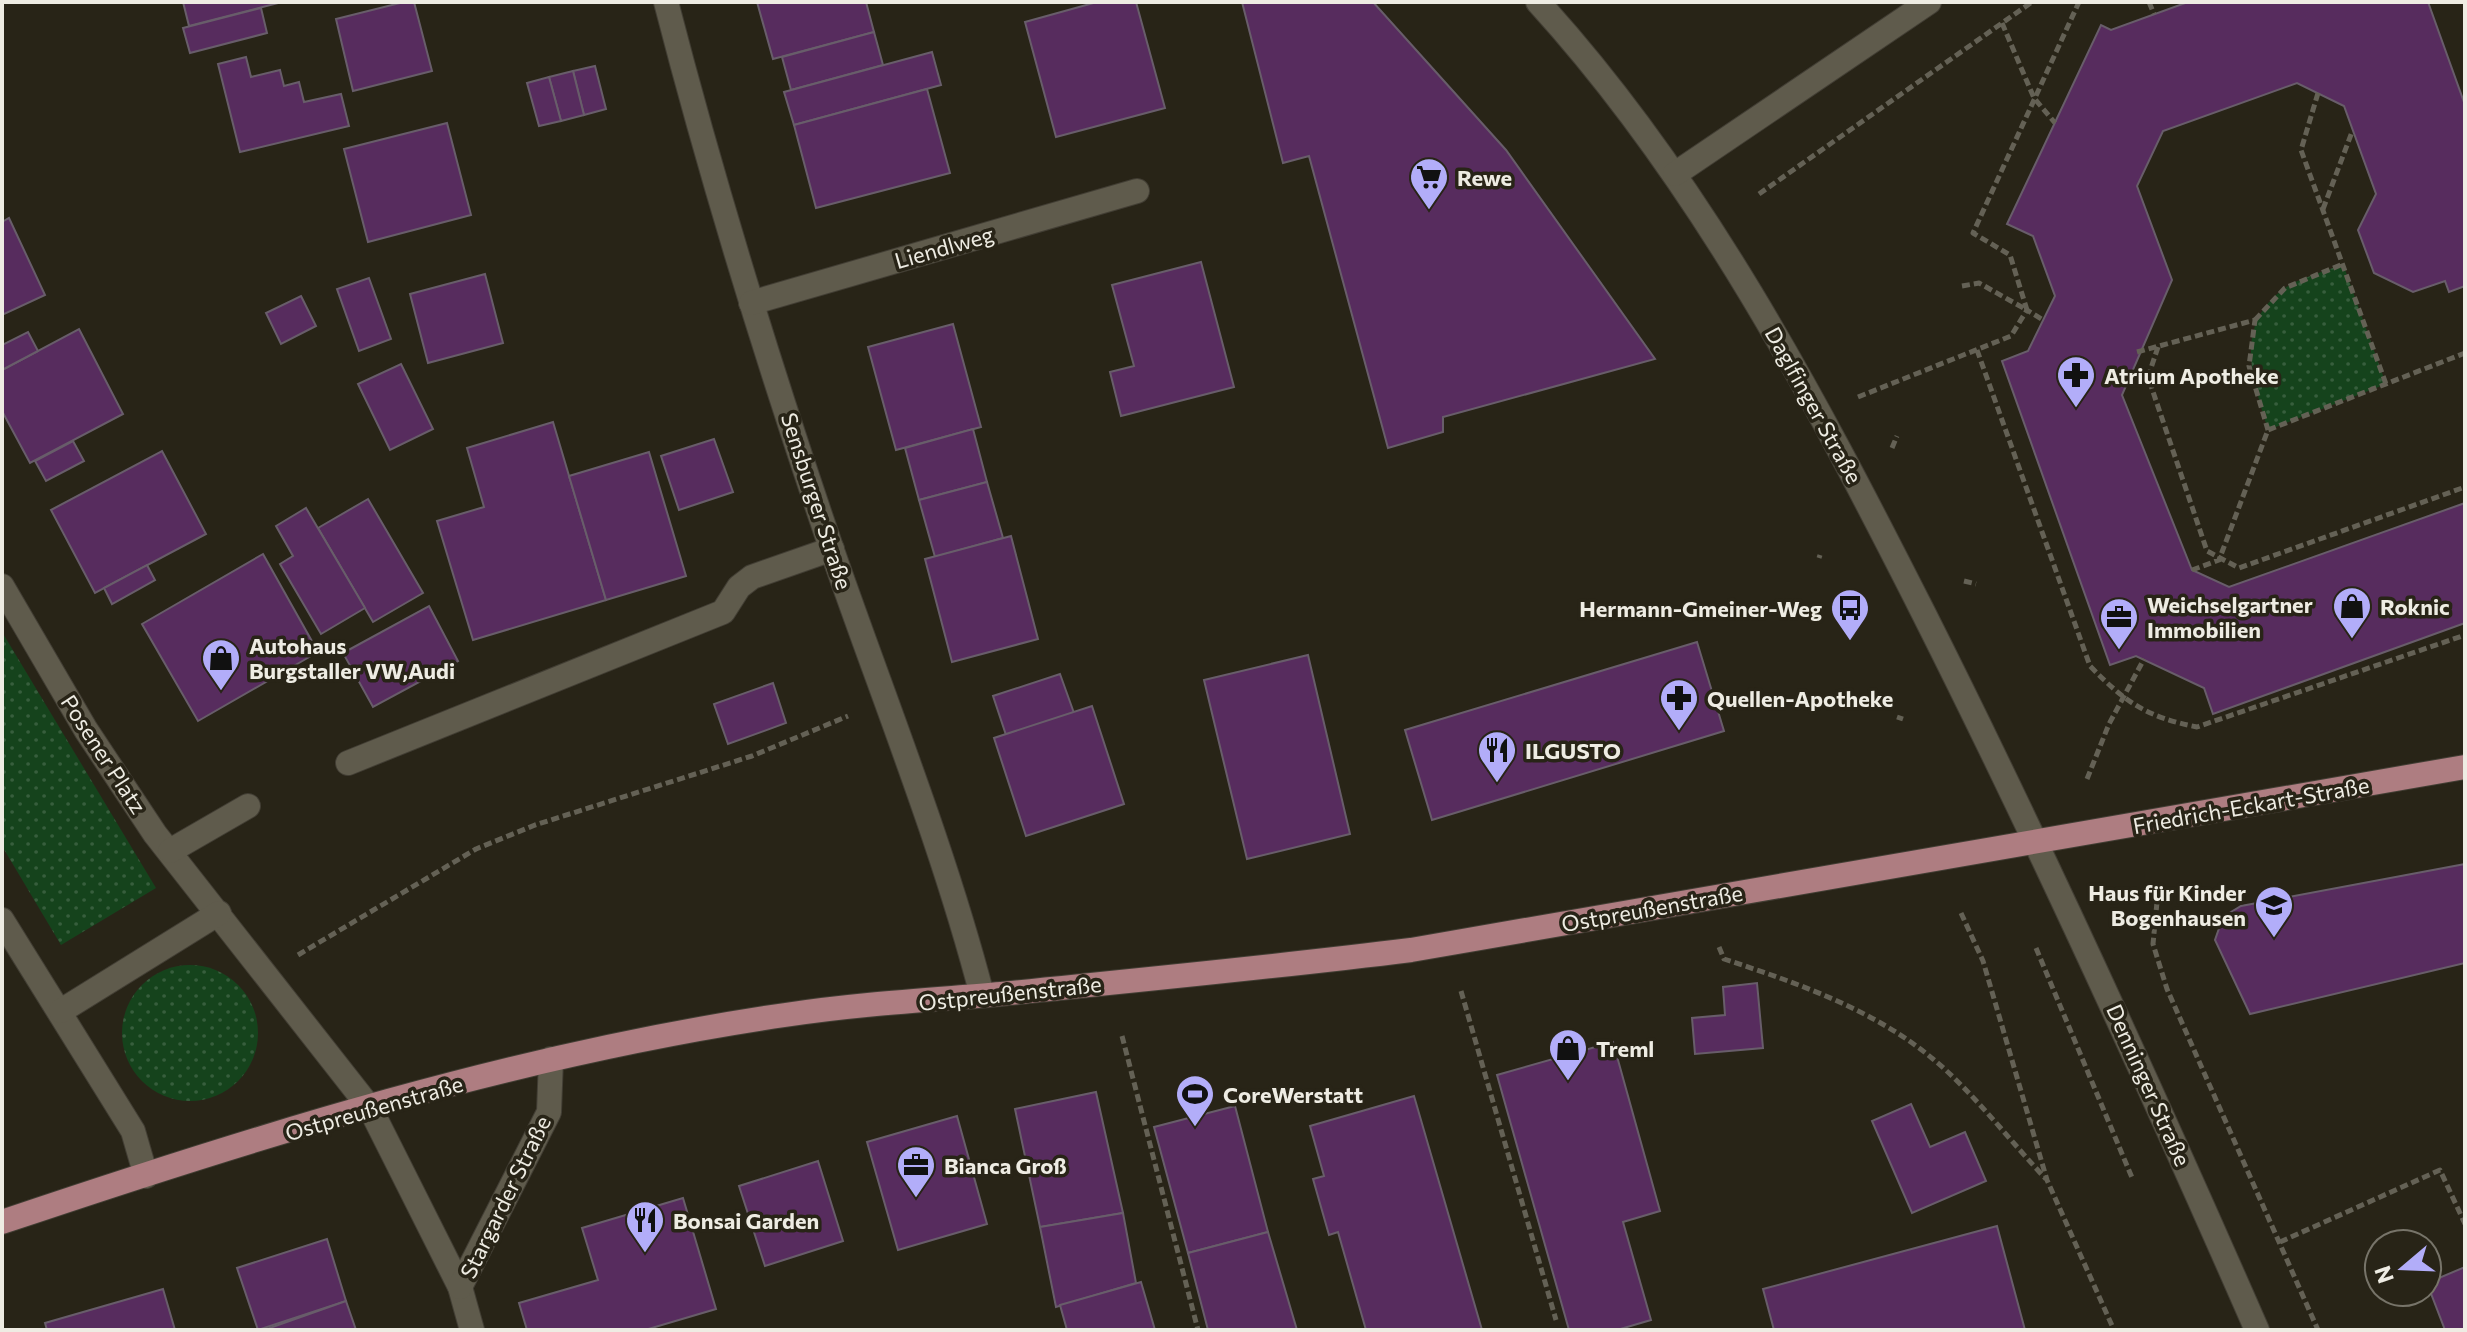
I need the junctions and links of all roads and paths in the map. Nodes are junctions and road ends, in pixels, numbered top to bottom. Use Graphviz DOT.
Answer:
graph roads {
  1 [pos="666,2"];
  2 [pos="1538,2"];
  3 [pos="1929,2"];
  4 [pos="2032,2"];
  5 [pos="2079,2"];
  6 [pos="2149,2"];
  7 [pos="2154,14"];
  8 [pos="2002,23"];
  9 [pos="2318,93"];
  10 [pos="2034,98"];
  11 [pos="2055,123"];
  12 [pos="2352,132"];
  13 [pos="1675,174"];
  14 [pos="1137,191"];
  15 [pos="1759,194"];
  16 [pos="2323,210"];
  17 [pos="2343,264"];
  18 [pos="1962,286"];
  19 [pos="751,303"];
  20 [pos="2027,310"];
  21 [pos="2043,320"];
  22 [pos="2255,320"];
  23 [pos="2158,347"];
  24 [pos="1977,350"];
  25 [pos="2137,352"];
  26 [pos="2465,353"];
  27 [pos="2386,384"];
  28 [pos="1820,413"];
  29 [pos="2268,430"];
  30 [pos="1897,436"];
  31 [pos="1892,448"];
  32 [pos="2465,487"];
  33 [pos="832,549"];
  34 [pos="2219,560"];
  35 [pos="2192,570"];
  36 [pos="1964,581"];
  37 [pos="1976,584"];
  38 [pos="2,586"];
  39 [pos="2465,635"];
  40 [pos="2144,659"];
  41 [pos="2122,699"];
  42 [pos="885,701"];
  43 [pos="348,763"];
  44 [pos="2465,767"];
  45 [pos="2087,779"];
  46 [pos="248,806"];
  47 [pos="2036,842"];
  48 [pos="170,851"];
  49 [pos="2157,902"];
  50 [pos="219,913"];
  51 [pos="1961,913"];
  52 [pos="2,920"];
  53 [pos="2032,939"];
  54 [pos="1719,947"];
  55 [pos="270,979"];
  56 [pos="1461,991"];
  57 [pos="982,995"];
  58 [pos="61,1011"];
  59 [pos="1122,1036"];
  60 [pos="551,1059"];
  61 [pos="370,1108"];
  62 [pos="146,1176"];
  63 [pos="2047,1180"];
  64 [pos="2133,1180"];
  65 [pos="2,1222"];
  66 [pos="2465,1223"];
  67 [pos="2280,1242"];
  68 [pos="460,1287"];
  69 [pos="1556,1320"];
  70 [pos="472,1330"];
  71 [pos="1198,1330"];
  72 [pos="2114,1330"];
  73 [pos="2257,1330"];
  74 [pos="2318,1330"];
  1 -- 19 [label="street, Sensburger Straße"];
  2 -- 13 [label="street, Daglfinger Straße"];
  3 -- 13 [label="street"];
  4 -- 8 [label="path"];
  5 -- 10 [label="path"];
  6 -- 7 [label="path"];
  8 -- 10 [label="path"];
  8 -- 15 [label="path"];
  9 -- 16 [label="path"];
  10 -- 11 [label="path"];
  10 -- 20 [label="path"];
  12 -- 16 [label="path"];
  13 -- 28 [label="street, Daglfinger Straße"];
  14 -- 19 [label="street, Liendlweg"];
  16 -- 17 [label="path"];
  17 -- 22 [label="path"];
  17 -- 27 [label="path"];
  18 -- 20 [label="path"];
  19 -- 33 [label="street, Sensburger Straße"];
  20 -- 21 [label="path"];
  20 -- 24 [label="path"];
  22 -- 23 [label="path"];
  22 -- 29 [label="path"];
  23 -- 25 [label="path"];
  23 -- 34 [label="path"];
  24 -- 28 [label="path"];
  24 -- 41 [label="path"];
  26 -- 27 [label="path"];
  27 -- 29 [label="path"];
  28 -- 47 [label="street, Daglfinger Straße"];
  29 -- 34 [label="path"];
  30 -- 31 [label="path"];
  32 -- 34 [label="path"];
  33 -- 42 [label="street, Sensburger Straße"];
  33 -- 43 [label="street"];
  34 -- 35 [label="path"];
  36 -- 37 [label="path"];
  38 -- 48 [label="street, Posener Platz"];
  39 -- 41 [label="path"];
  40 -- 41 [label="path"];
  41 -- 45 [label="path"];
  42 -- 55 [label="path"];
  42 -- 57 [label="street, Sensburger Straße"];
  44 -- 47 [label="main road, Friedrich-Eckart-Straße"];
  46 -- 48 [label="street"];
  47 -- 57 [label="main road, Ostpreußenstraße"];
  47 -- 73 [label="street, Denninger Straße"];
  48 -- 50 [label="street, Posener Platz"];
  49 -- 67 [label="path"];
  50 -- 55 [label="street, Posener Platz"];
  50 -- 58 [label="street"];
  51 -- 63 [label="path"];
  52 -- 58 [label="street"];
  53 -- 64 [label="path"];
  54 -- 63 [label="path"];
  55 -- 61 [label="street, Posener Platz"];
  56 -- 69 [label="path"];
  57 -- 60 [label="main road, Ostpreußenstraße"];
  58 -- 62 [label="street"];
  59 -- 71 [label="path"];
  60 -- 61 [label="main road, Ostpreußenstraße"];
  60 -- 68 [label="street, Stargarder Straße"];
  61 -- 62 [label="main road, Ostpreußenstraße"];
  61 -- 68 [label="street, Stargarder Straße"];
  62 -- 65 [label="main road, Ostpreußenstraße"];
  63 -- 72 [label="path"];
  66 -- 67 [label="path"];
  67 -- 74 [label="path"];
  68 -- 70 [label="street, Stargarder Straße"];
}
